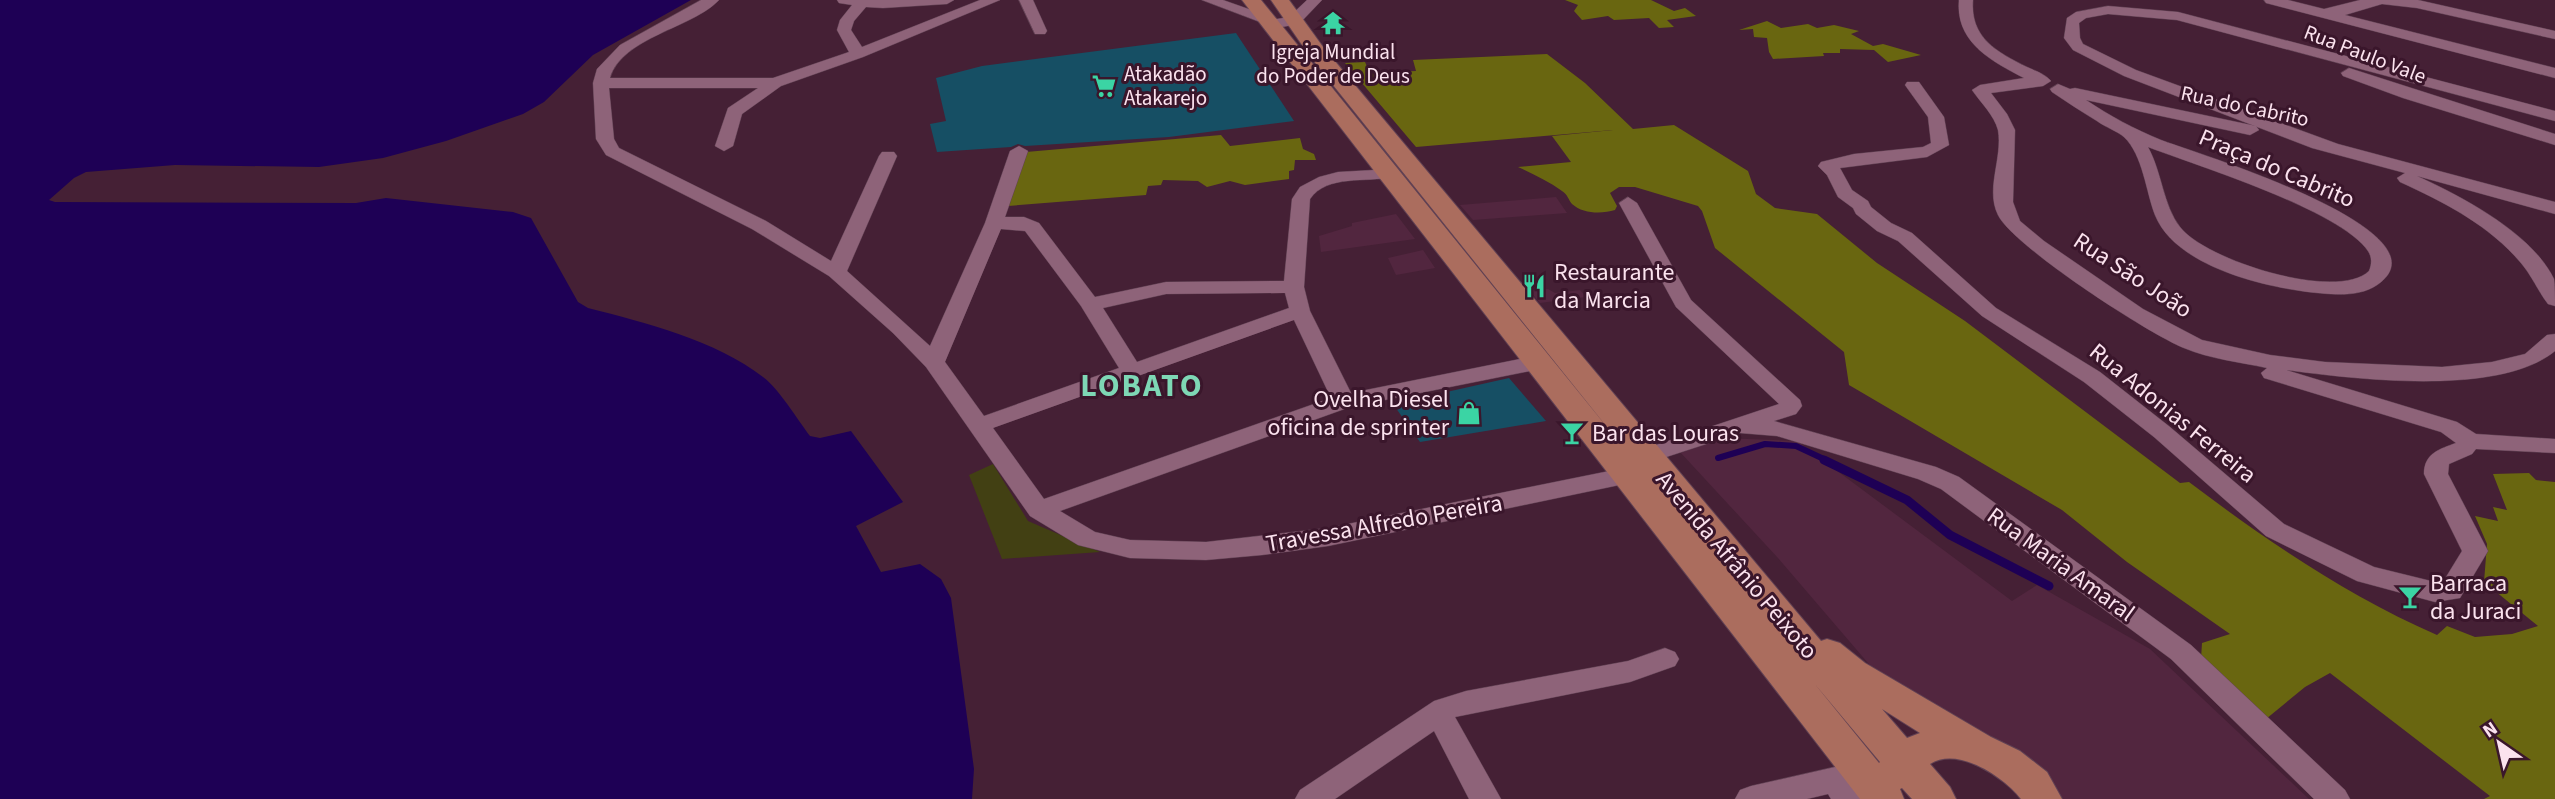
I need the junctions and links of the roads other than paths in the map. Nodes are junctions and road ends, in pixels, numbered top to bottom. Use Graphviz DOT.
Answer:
graph roads {
  1 [pos="712,0"];
  2 [pos="844,0"];
  3 [pos="947,0"];
  4 [pos="993,0"];
  5 [pos="1026,0"];
  6 [pos="1209,0"];
  7 [pos="1251,0"];
  8 [pos="1315,0"];
  9 [pos="1966,0"];
  10 [pos="2271,0"];
  11 [pos="2379,0"];
  12 [pos="2385,0"];
  13 [pos="861,3"];
  14 [pos="2312,9"];
  15 [pos="1281,15"];
  16 [pos="1040,31"];
  17 [pos="2555,35"];
  18 [pos="2276,41"];
  19 [pos="858,54"];
  20 [pos="2555,73"];
  21 [pos="601,83"];
  22 [pos="775,83"];
  23 [pos="1913,85"];
  24 [pos="2049,85"];
  25 [pos="2555,116"];
  26 [pos="2130,134"];
  27 [pos="2555,140"];
  28 [pos="724,146"];
  29 [pos="2331,147"];
  30 [pos="1019,152"];
  31 [pos="888,156"];
  32 [pos="2358,156"];
  33 [pos="1386,173"];
  34 [pos="1628,203"];
  35 [pos="2555,208"];
  36 [pos="994,223"];
  37 [pos="836,272"];
  38 [pos="1294,287"];
  39 [pos="2555,300"];
  40 [pos="1090,304"];
  41 [pos="1300,311"];
  42 [pos="2555,340"];
  43 [pos="2195,345"];
  44 [pos="934,362"];
  45 [pos="1540,362"];
  46 [pos="1131,370"];
  47 [pos="1344,401"];
  48 [pos="980,425"];
  49 [pos="1735,425"];
  50 [pos="2470,442"];
  51 [pos="2555,446"];
  52 [pos="1638,466"];
  53 [pos="1039,510"];
  54 [pos="1780,618"];
  55 [pos="1665,659"];
  56 [pos="1438,712"];
  57 [pos="1977,748"];
  58 [pos="1905,761"];
  59 [pos="1862,793"];
  60 [pos="1311,799"];
  61 [pos="1485,799"];
  62 [pos="1751,799"];
  63 [pos="1936,799"];
  64 [pos="2042,799"];
  65 [pos="2334,799"];
  1 -- 21 [label="street"];
  2 -- 13 [label="street"];
  3 -- 13 [label="street"];
  4 -- 19 [label="street"];
  5 -- 16 [label="street"];
  6 -- 15 [label="street"];
  7 -- 15 [label="main road, Avenida Afrânio Peixoto"];
  8 -- 15 [label="street"];
  9 -- 24 [label="street, Rua do Cabrito"];
  10 -- 14 [label="street"];
  11 -- 14 [label="street"];
  12 -- 17 [label="street"];
  13 -- 19 [label="street"];
  14 -- 20 [label="street"];
  15 -- 33 [label="main road, Avenida Afrânio Peixoto"];
  15 -- 52 [label="main road, Avenida Afrânio Peixoto"];
  18 -- 25 [label="street, Rua Paulo Vale"];
  18 -- 27 [label="street, Rua Paulo Vale"];
  18 -- 29 [label="street"];
  19 -- 22 [label="street"];
  21 -- 22 [label="street"];
  21 -- 37 [label="street, Travessa Alfredo Pereira"];
  22 -- 28 [label="street"];
  23 -- 50 [label="street, Rua Adonias Ferreira"];
  24 -- 26 [label="street, Praça do Cabrito"];
  24 -- 29 [label="street, Rua do Cabrito"];
  24 -- 43 [label="street, Rua São João"];
  26 -- 26 [label="street, Praça do Cabrito"];
  29 -- 32 [label="street, Rua do Cabrito"];
  30 -- 36 [label="street"];
  31 -- 37 [label="street"];
  32 -- 35 [label="street, Rua do Cabrito"];
  32 -- 39 [label="street"];
  33 -- 38 [label="street"];
  33 -- 45 [label="main road, Avenida Afrânio Peixoto"];
  34 -- 49 [label="street, Travessa Alfredo Pereira"];
  36 -- 40 [label="street"];
  36 -- 44 [label="street"];
  37 -- 44 [label="street, Travessa Alfredo Pereira"];
  38 -- 40 [label="street"];
  38 -- 41 [label="street"];
  40 -- 46 [label="street"];
  41 -- 46 [label="street"];
  41 -- 47 [label="street"];
  42 -- 43 [label="street, Rua São João"];
  43 -- 50 [label="street"];
  44 -- 48 [label="street, Travessa Alfredo Pereira"];
  45 -- 47 [label="street"];
  45 -- 52 [label="main road, Avenida Afrânio Peixoto"];
  46 -- 48 [label="street"];
  47 -- 53 [label="street"];
  48 -- 53 [label="street, Travessa Alfredo Pereira"];
  49 -- 52 [label="street, Travessa Alfredo Pereira"];
  49 -- 65 [label="street, Rua Maria Amaral"];
  50 -- 51 [label="street"];
  52 -- 53 [label="street, Travessa Alfredo Pereira"];
  52 -- 54 [label="main road, Avenida Afrânio Peixoto"];
  52 -- 59 [label="main road, Avenida Afrânio Peixoto"];
  54 -- 57 [label="main road"];
  54 -- 58 [label="main road, Avenida Afrânio Peixoto"];
  55 -- 56 [label="street"];
  56 -- 60 [label="street"];
  56 -- 61 [label="street"];
  57 -- 58 [label="main road"];
  57 -- 64 [label="main road"];
  58 -- 59 [label="main road"];
  58 -- 63 [label="main road, Avenida Afrânio Peixoto"];
  59 -- 62 [label="street"];
}
